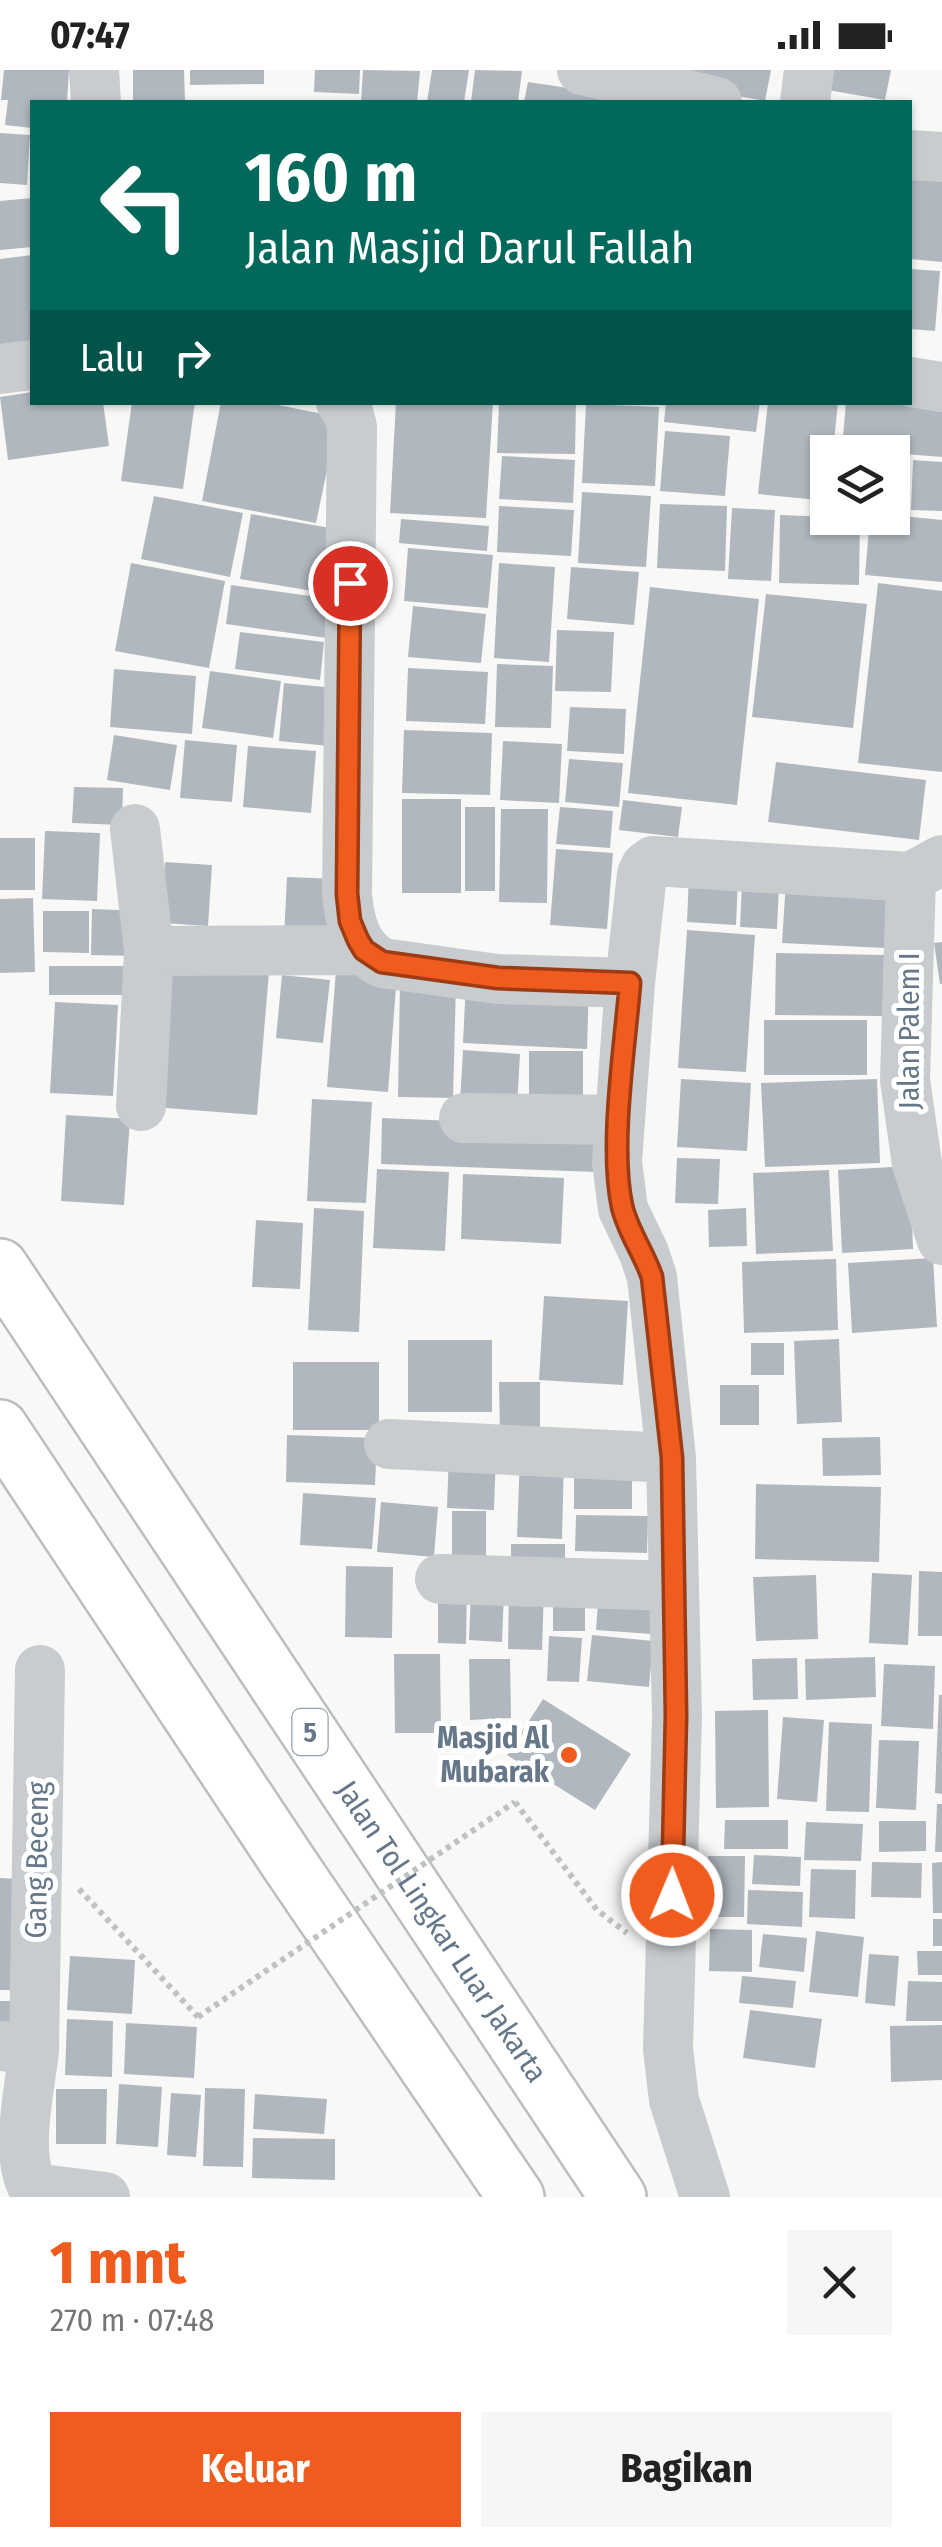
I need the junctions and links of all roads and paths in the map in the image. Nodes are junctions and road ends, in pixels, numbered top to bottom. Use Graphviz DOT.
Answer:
graph roads {
  1 [pos="94,70"];
  2 [pos="582,70"];
  3 [pos="809,70"];
  4 [pos="96,100"];
  5 [pos="709,100"];
  6 [pos="805,100"];
  7 [pos="912,155"];
  8 [pos="942,157"];
  9 [pos="30,365"];
  10 [pos="0,370"];
  11 [pos="912,382"];
  12 [pos="942,387"];
  13 [pos="342,405"];
  14 [pos="135,829"];
  15 [pos="926,868"];
  16 [pos="364,950"];
  17 [pos="150,951"];
  18 [pos="630,983"];
  19 [pos="141,1106"];
  20 [pos="464,1118"];
  21 [pos="620,1120"];
  22 [pos="942,1240"];
  23 [pos="0,1267"];
  24 [pos="0,1428"];
  25 [pos="389,1444"];
  26 [pos="672,1458"];
  27 [pos="440,1578"];
  28 [pos="674,1586"];
  29 [pos="40,1670"];
  30 [pos="83,1893"];
  31 [pos="597,1910"];
  32 [pos="17,2048"];
  33 [pos="105,2197"];
  34 [pos="516,2197"];
  35 [pos="618,2197"];
  36 [pos="705,2197"];
  1 -- 4 [label="street"];
  2 -- 5 [label="street"];
  3 -- 6 [label="street"];
  7 -- 8 [label="street"];
  9 -- 10 [label="street"];
  11 -- 12 [label="street"];
  13 -- 16 [label="street"];
  14 -- 17 [label="street"];
  15 -- 18 [label="street"];
  15 -- 22 [label="street, Jalan Palem I"];
  16 -- 17 [label="street"];
  16 -- 18 [label="street"];
  17 -- 19 [label="street"];
  18 -- 21 [label="street"];
  20 -- 21 [label="street"];
  21 -- 26 [label="street"];
  23 -- 35 [label="highway, Jalan Tol Lingkar Luar Jakarta / 5"];
  24 -- 34 [label="highway"];
  25 -- 26 [label="street"];
  26 -- 28 [label="street"];
  27 -- 28 [label="street"];
  28 -- 36 [label="street"];
  29 -- 32 [label="street, Gang Beceng"];
  30 -- 31 [label="path, bridge"];
  32 -- 33 [label="street, Gang Beceng"];
}
